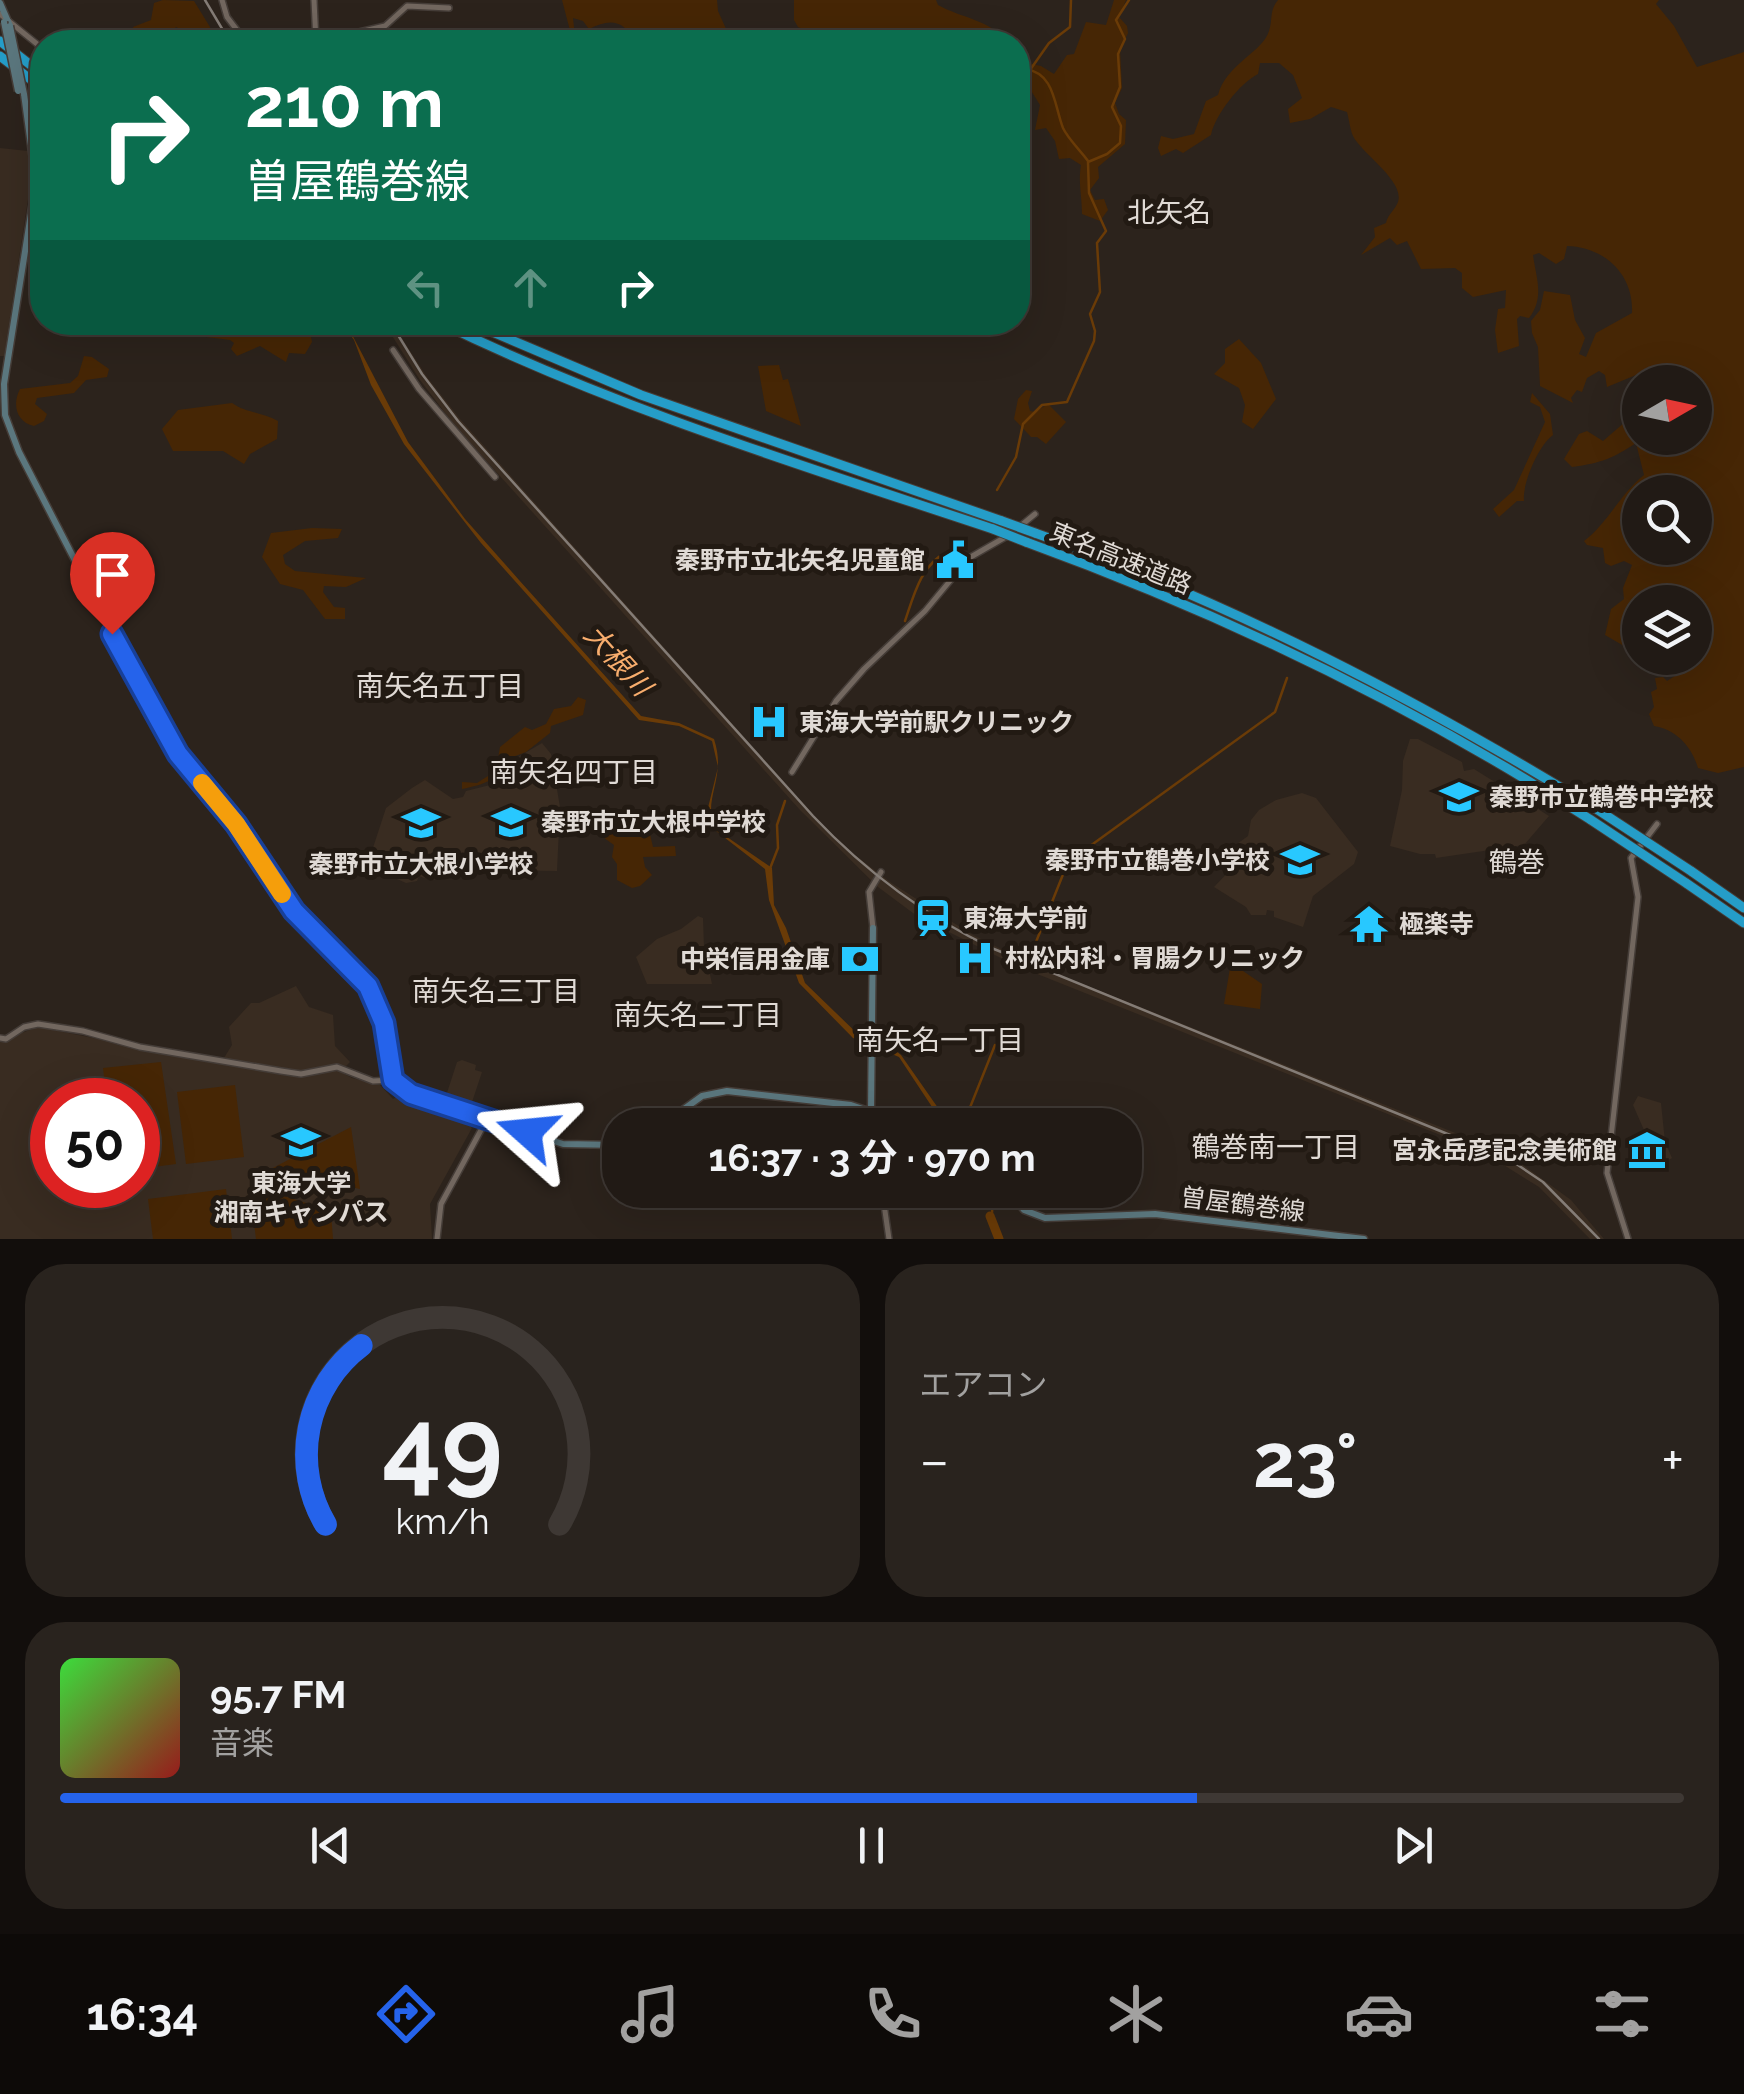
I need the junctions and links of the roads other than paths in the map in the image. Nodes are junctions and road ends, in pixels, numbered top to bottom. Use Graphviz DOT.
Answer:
graph roads {
  1 [pos="222,0"];
  2 [pos="314,0"];
  3 [pos="449,8"];
  4 [pos="4,16"];
  5 [pos="237,30"];
  6 [pos="315,30"];
  7 [pos="367,30"];
  8 [pos="30,38"];
  9 [pos="0,40"];
  10 [pos="0,56"];
  11 [pos="30,64"];
  12 [pos="30,79"];
  13 [pos="30,131"];
  14 [pos="30,221"];
  15 [pos="470,335"];
  16 [pos="499,335"];
  17 [pos="393,350"];
  18 [pos="2,405"];
  19 [pos="496,477"];
  20 [pos="1036,514"];
  21 [pos="792,772"];
  22 [pos="1657,824"];
  23 [pos="881,872"];
  24 [pos="1744,908"];
  25 [pos="1744,923"];
  26 [pos="873,928"];
  27 [pos="0,1038"];
  28 [pos="393,1080"];
  29 [pos="685,1108"];
  30 [pos="861,1108"];
  31 [pos="871,1108"];
  32 [pos="487,1119"];
  33 [pos="602,1145"];
  34 [pos="885,1208"];
  35 [pos="1022,1208"];
  36 [pos="437,1239"];
  37 [pos="889,1239"];
  38 [pos="1364,1239"];
  39 [pos="1628,1239"];
  1 -- 5 [label="street"];
  2 -- 6 [label="street"];
  3 -- 7 [label="street"];
  4 -- 8 [label="street"];
  4 -- 13 [label="main road, bridge"];
  9 -- 11 [label="highway"];
  10 -- 12 [label="highway"];
  14 -- 18 [label="main road, bridge"];
  15 -- 25 [label="highway, 東名高速道路, bridge"];
  16 -- 24 [label="highway, 東名高速道路, bridge"];
  17 -- 19 [label="street"];
  18 -- 28 [label="main road"];
  20 -- 21 [label="street"];
  22 -- 39 [label="street"];
  23 -- 26 [label="street"];
  26 -- 31 [label="main road"];
  27 -- 28 [label="street"];
  28 -- 32 [label="main road"];
  29 -- 30 [label="main road"];
  32 -- 33 [label="main road"];
  32 -- 36 [label="street"];
  34 -- 37 [label="street"];
  35 -- 38 [label="main road, 曽屋鶴巻線"];
}
